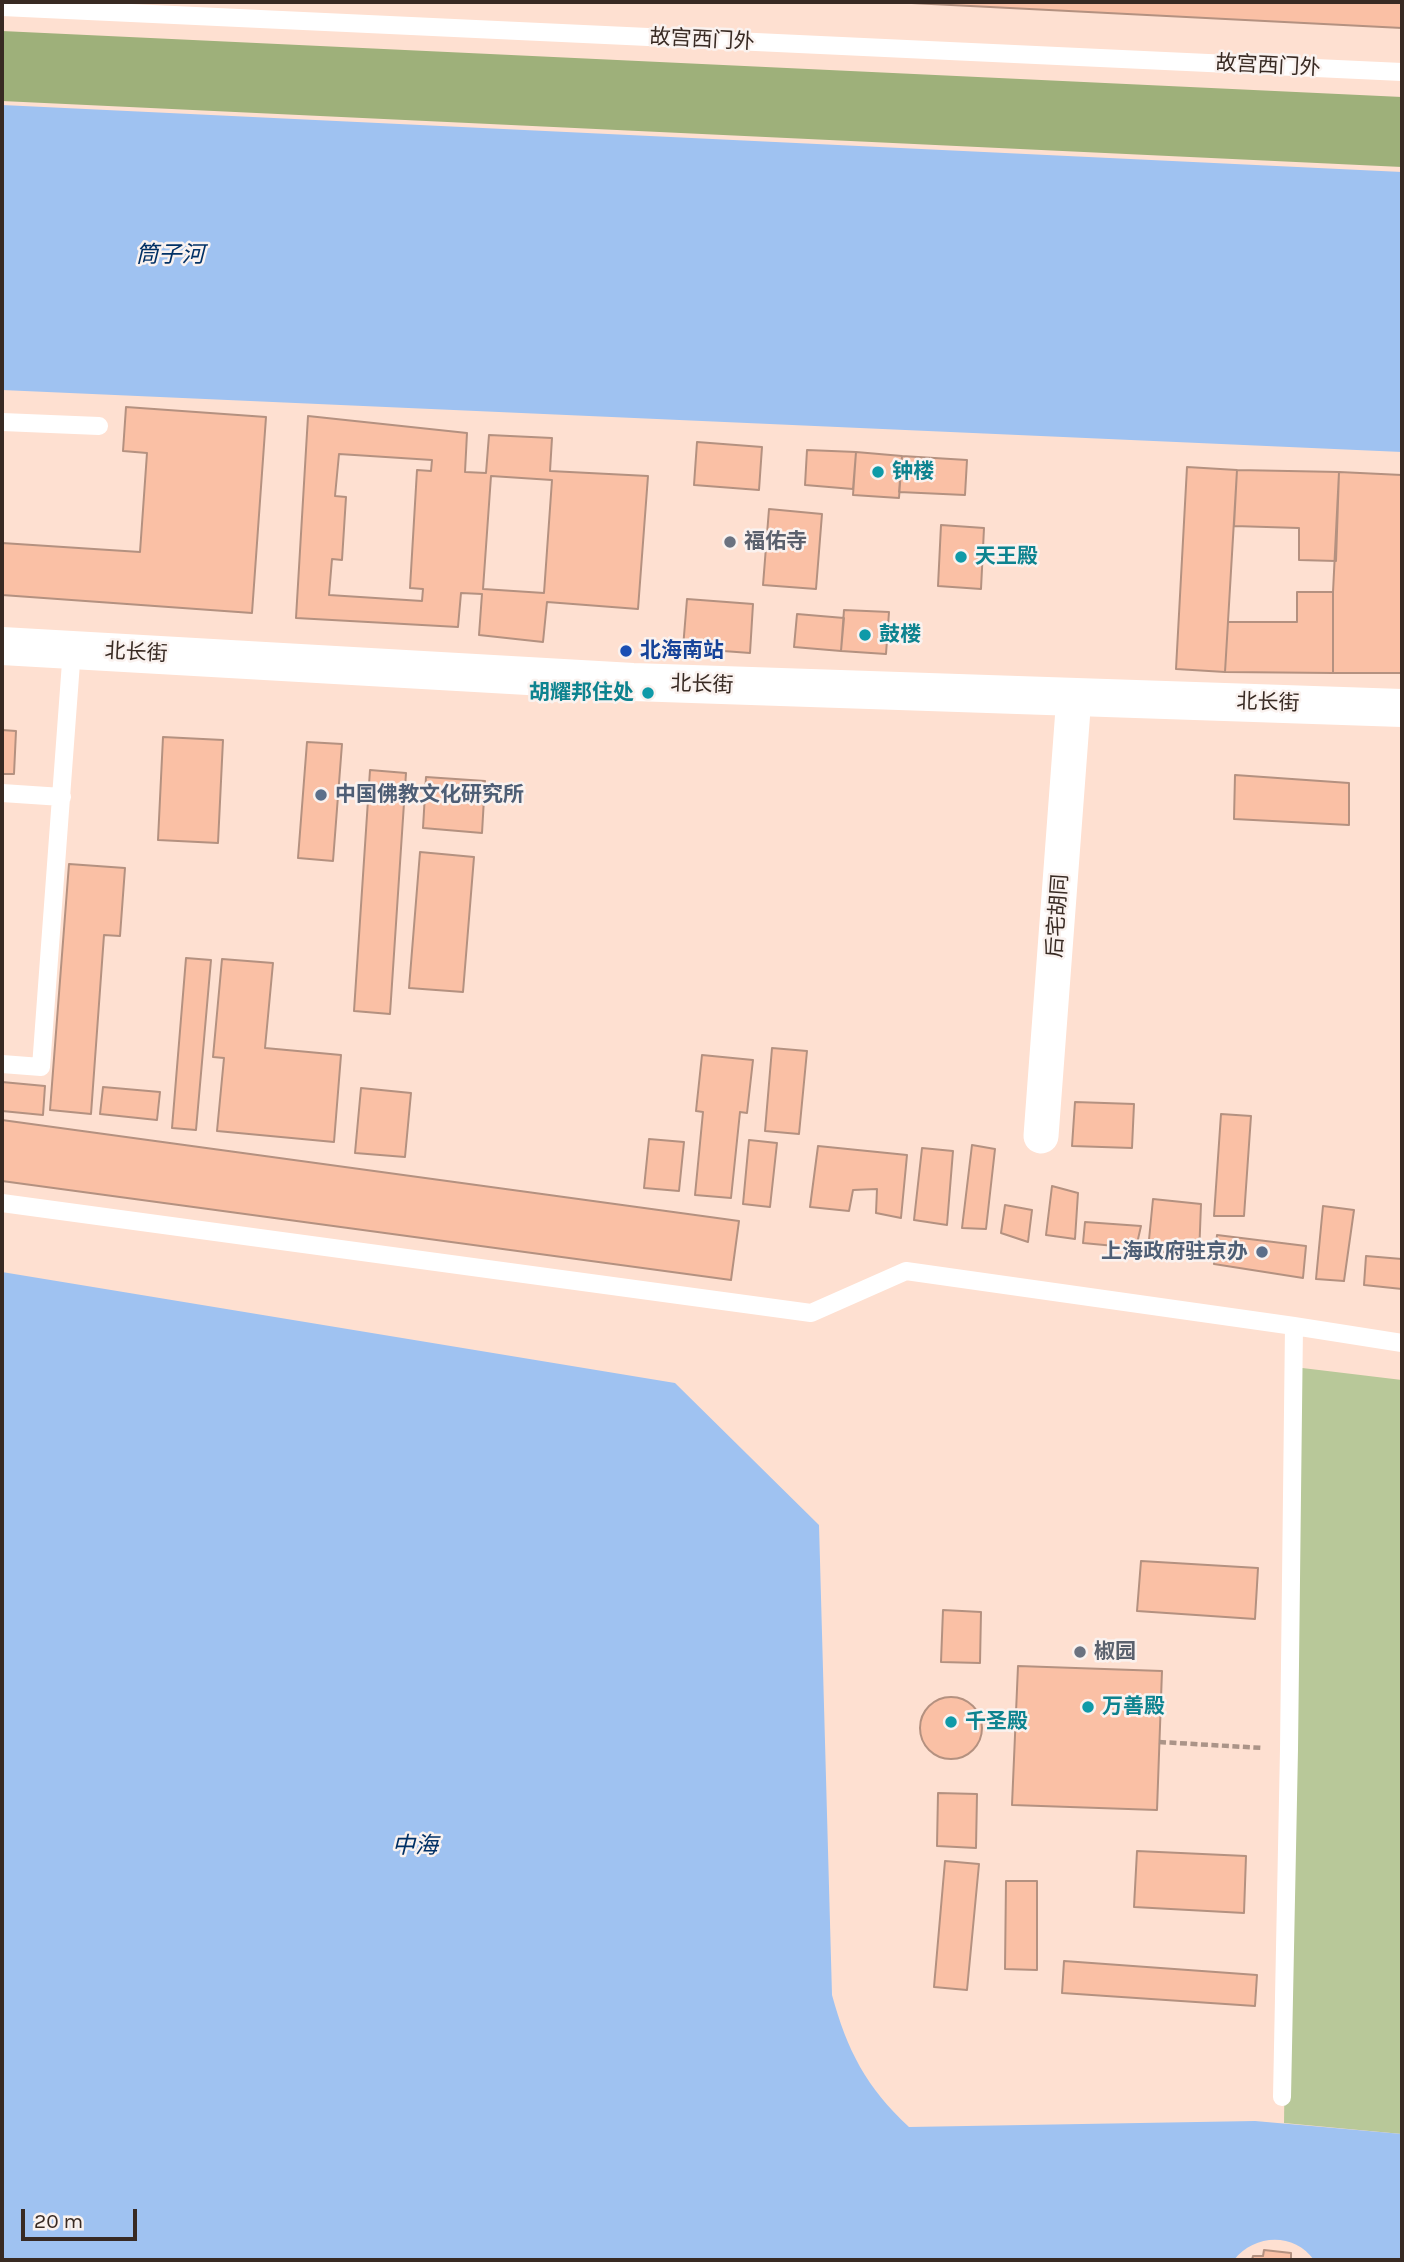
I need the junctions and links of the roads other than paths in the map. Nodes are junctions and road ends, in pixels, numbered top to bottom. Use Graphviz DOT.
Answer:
graph roads {
  1 [pos="2,7"];
  2 [pos="1402,72"];
  3 [pos="2,422"];
  4 [pos="99,426"];
  5 [pos="2,646"];
  6 [pos="72,649"];
  7 [pos="1074,695"];
  8 [pos="1402,708"];
  9 [pos="2,793"];
  10 [pos="62,797"];
  11 [pos="2,1064"];
  12 [pos="1041,1136"];
  13 [pos="2,1203"];
  14 [pos="1294,1326"];
  15 [pos="1402,1343"];
  16 [pos="1282,2097"];
  1 -- 2 [label="lane, 故宫西门外"];
  3 -- 4 [label="lane"];
  5 -- 6 [label="street, 北长街"];
  6 -- 7 [label="street, 北长街"];
  6 -- 10 [label="lane"];
  7 -- 8 [label="street, 北长街"];
  7 -- 12 [label="street, 后宅胡同"];
  9 -- 10 [label="lane"];
  10 -- 11 [label="lane"];
  13 -- 14 [label="lane"];
  14 -- 15 [label="lane"];
  14 -- 16 [label="lane"];
}
